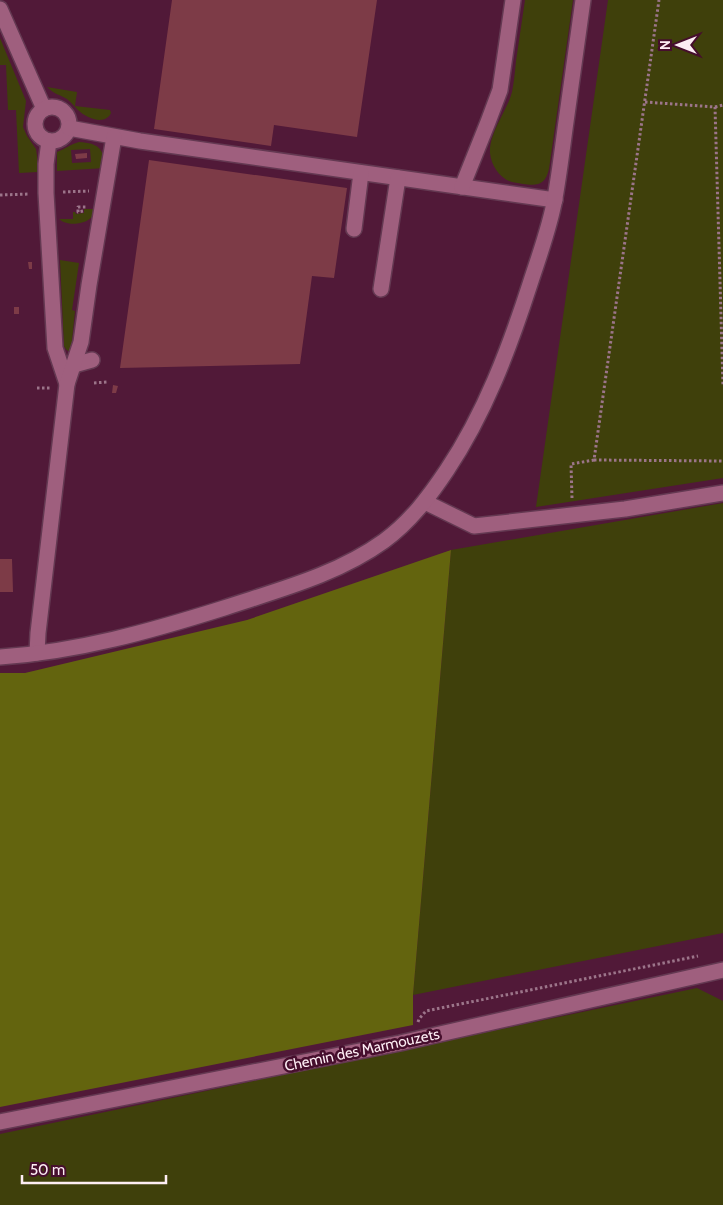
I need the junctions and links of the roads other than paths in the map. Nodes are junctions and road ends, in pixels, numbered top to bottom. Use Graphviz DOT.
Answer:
graph roads {
  1 [pos="513,0"];
  2 [pos="583,0"];
  3 [pos="0,9"];
  4 [pos="44,109"];
  5 [pos="69,128"];
  6 [pos="114,137"];
  7 [pos="49,141"];
  8 [pos="361,173"];
  9 [pos="398,178"];
  10 [pos="462,187"];
  11 [pos="555,200"];
  12 [pos="354,229"];
  13 [pos="381,289"];
  14 [pos="92,360"];
  15 [pos="74,365"];
  16 [pos="68,384"];
  17 [pos="723,493"];
  18 [pos="425,502"];
  19 [pos="37,653"];
  20 [pos="0,657"];
  21 [pos="723,970"];
  22 [pos="0,1122"];
  1 -- 10 [label="street"];
  2 -- 11 [label="street"];
  3 -- 4 [label="street"];
  4 -- 5 [label="street"];
  4 -- 7 [label="street"];
  5 -- 6 [label="street"];
  5 -- 7 [label="street"];
  6 -- 8 [label="street"];
  6 -- 15 [label="street"];
  7 -- 16 [label="street"];
  8 -- 9 [label="street"];
  8 -- 12 [label="street"];
  9 -- 10 [label="street"];
  9 -- 13 [label="street"];
  10 -- 11 [label="street"];
  11 -- 18 [label="street"];
  14 -- 15 [label="street"];
  15 -- 16 [label="street"];
  16 -- 19 [label="street"];
  17 -- 18 [label="street"];
  18 -- 19 [label="street"];
  19 -- 20 [label="street"];
  21 -- 22 [label="street, Chemin des Marmouzets"];
}
